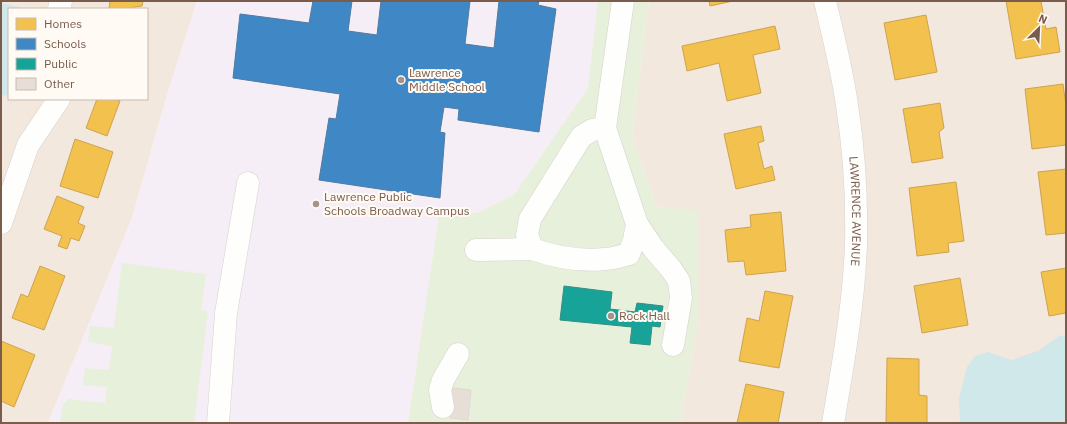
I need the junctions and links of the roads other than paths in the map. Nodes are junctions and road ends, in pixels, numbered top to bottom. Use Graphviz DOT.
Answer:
graph roads {
  1 [pos="623,1"];
  2 [pos="825,1"];
  3 [pos="58,100"];
  4 [pos="605,128"];
  5 [pos="248,183"];
  6 [pos="1,223"];
  7 [pos="637,224"];
  8 [pos="532,249"];
  9 [pos="476,250"];
  10 [pos="673,344"];
  11 [pos="458,354"];
  12 [pos="443,407"];
  13 [pos="218,423"];
  14 [pos="833,423"];
  1 -- 4 [label="street"];
  2 -- 14 [label="street, LAWRENCE AVENUE"];
  3 -- 6 [label="street"];
  4 -- 7 [label="street"];
  4 -- 8 [label="street"];
  5 -- 13 [label="street"];
  7 -- 8 [label="street"];
  7 -- 10 [label="street"];
  8 -- 9 [label="street"];
  11 -- 12 [label="street"];
}
